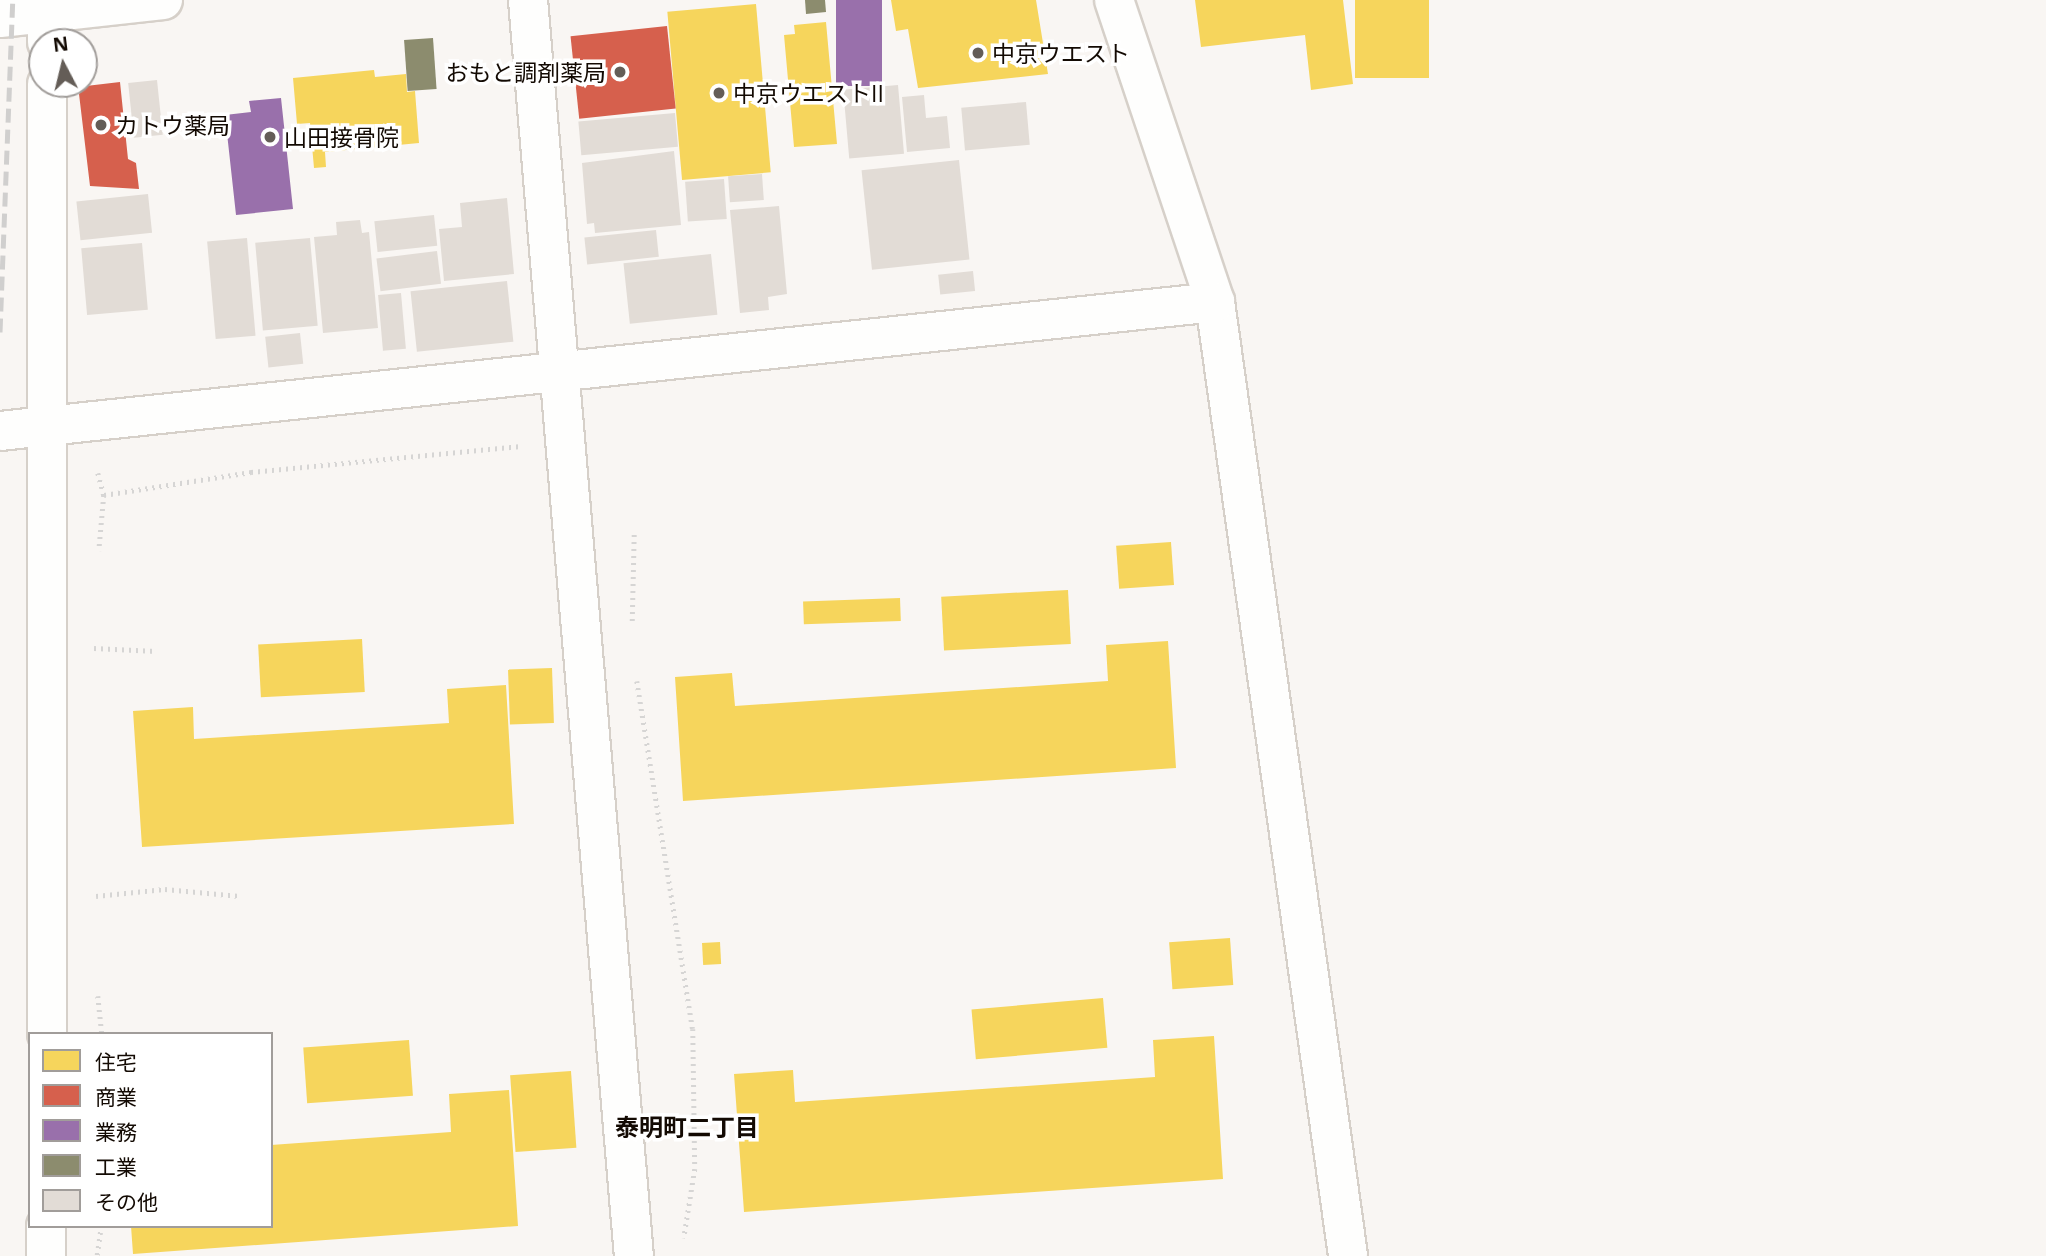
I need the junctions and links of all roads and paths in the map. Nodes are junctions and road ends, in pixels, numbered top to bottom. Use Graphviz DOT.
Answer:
graph roads {
  1 [pos="163,0"];
  2 [pos="528,0"];
  3 [pos="1114,0"];
  4 [pos="0,18"];
  5 [pos="47,27"];
  6 [pos="47,98"];
  7 [pos="1215,302"];
  8 [pos="563,371"];
  9 [pos="48,426"];
  10 [pos="0,431"];
  11 [pos="568,438"];
  12 [pos="104,495"];
  13 [pos="634,532"];
  14 [pos="632,628"];
  15 [pos="90,647"];
  16 [pos="156,651"];
  17 [pos="636,670"];
  18 [pos="240,896"];
  19 [pos="88,897"];
  20 [pos="47,1032"];
  21 [pos="46,1228"];
  22 [pos="101,1228"];
  23 [pos="685,1246"];
  24 [pos="46,1256"];
  25 [pos="97,1256"];
  26 [pos="634,1256"];
  27 [pos="1348,1256"];
  1 -- 5 [label="street"];
  2 -- 8 [label="street"];
  3 -- 7 [label="street"];
  4 -- 5 [label="street"];
  6 -- 9 [label="street"];
  7 -- 8 [label="street"];
  7 -- 27 [label="street"];
  8 -- 9 [label="street"];
  8 -- 11 [label="street"];
  9 -- 10 [label="street"];
  9 -- 20 [label="street"];
  11 -- 12 [label="path"];
  11 -- 26 [label="street"];
  13 -- 14 [label="path"];
  15 -- 16 [label="path"];
  17 -- 23 [label="path"];
  18 -- 19 [label="path"];
  21 -- 24 [label="street"];
  22 -- 25 [label="path"];
}
